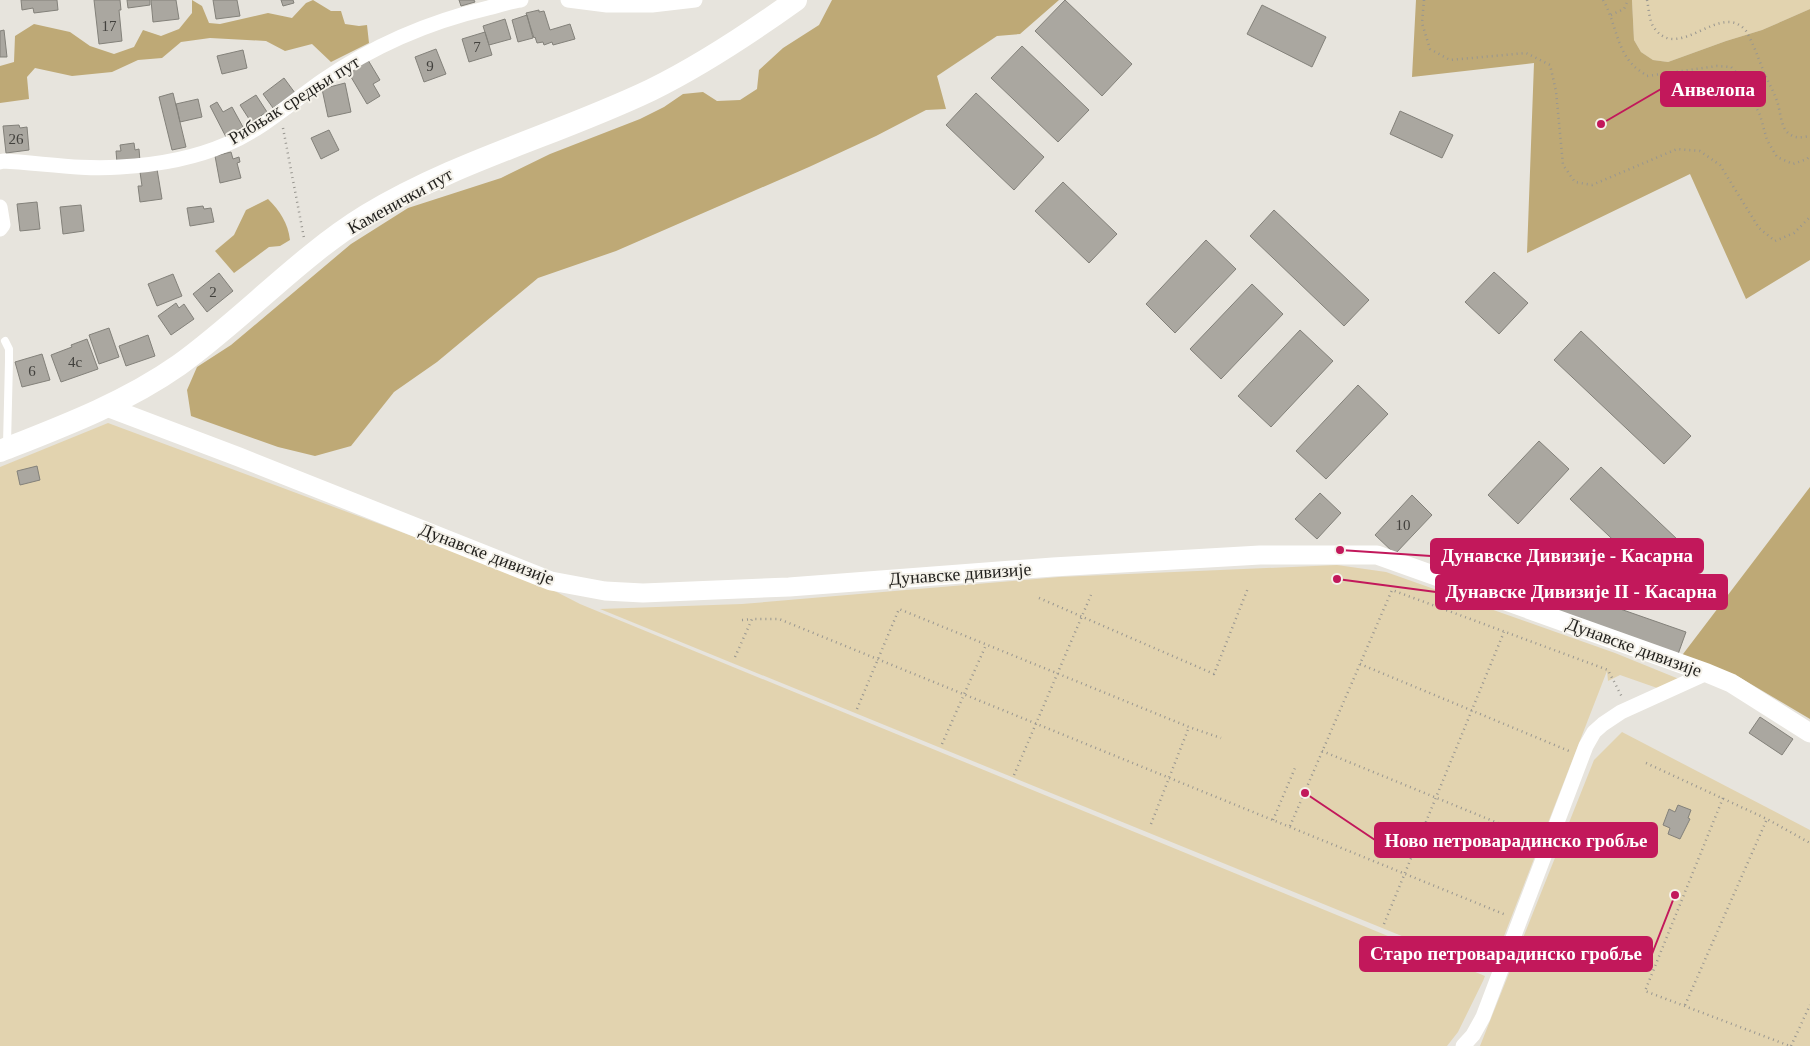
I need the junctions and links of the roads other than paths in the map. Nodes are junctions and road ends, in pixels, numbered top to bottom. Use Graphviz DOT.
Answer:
graph roads {
  1 [pos="521,0"];
  2 [pos="568,0"];
  3 [pos="695,0"];
  4 [pos="796,0"];
  5 [pos="0,162"];
  6 [pos="0,207"];
  7 [pos="0,229"];
  8 [pos="5,341"];
  9 [pos="107,407"];
  10 [pos="3,450"];
  11 [pos="1707,673"];
  12 [pos="1810,733"];
  13 [pos="1463,1046"];
  1 -- 5 [label="street, Рибњак средњи пут"];
  2 -- 3 [label="street"];
  4 -- 9 [label="main road, Каменички пут"];
  6 -- 7 [label="street"];
  8 -- 10 [label="lane"];
  9 -- 10 [label="main road, Каменички пут"];
  9 -- 11 [label="street, Дунавске дивизије"];
  11 -- 12 [label="street, Дунавске дивизије"];
  11 -- 13 [label="street"];
}
